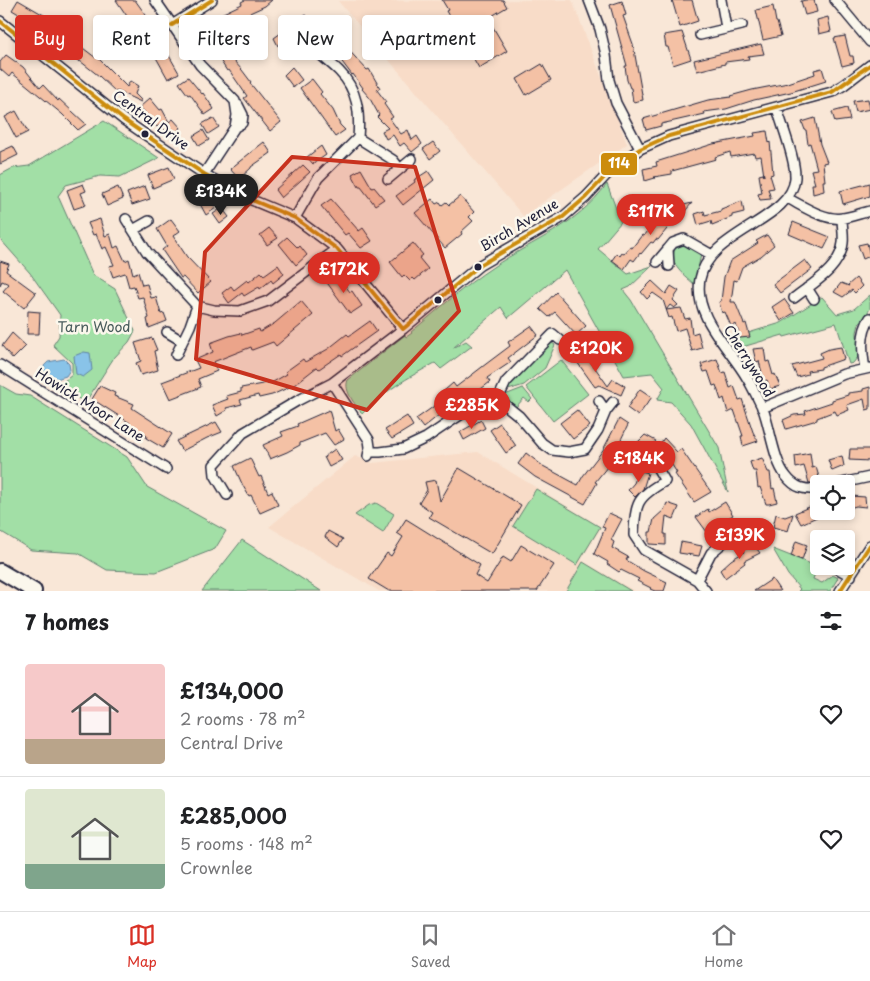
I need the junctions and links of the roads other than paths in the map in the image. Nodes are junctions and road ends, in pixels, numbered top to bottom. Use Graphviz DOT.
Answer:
graph roads {
  1 [pos="154,0"];
  2 [pos="212,0"];
  3 [pos="589,0"];
  4 [pos="721,0"];
  5 [pos="834,0"];
  6 [pos="0,21"];
  7 [pos="172,25"];
  8 [pos="742,25"];
  9 [pos="726,28"];
  10 [pos="700,35"];
  11 [pos="870,42"];
  12 [pos="325,60"];
  13 [pos="870,65"];
  14 [pos="777,108"];
  15 [pos="358,138"];
  16 [pos="640,149"];
  17 [pos="412,159"];
  18 [pos="400,169"];
  19 [pos="204,174"];
  20 [pos="388,179"];
  21 [pos="787,198"];
  22 [pos="870,211"];
  23 [pos="295,218"];
  24 [pos="842,218"];
  25 [pos="126,219"];
  26 [pos="149,221"];
  27 [pos="133,230"];
  28 [pos="337,249"];
  29 [pos="668,249"];
  30 [pos="712,255"];
  31 [pos="657,262"];
  32 [pos="669,266"];
  33 [pos="806,288"];
  34 [pos="794,298"];
  35 [pos="814,299"];
  36 [pos="197,306"];
  37 [pos="870,318"];
  38 [pos="403,329"];
  39 [pos="167,332"];
  40 [pos="555,333"];
  41 [pos="182,341"];
  42 [pos="176,355"];
  43 [pos="0,365"];
  44 [pos="868,369"];
  45 [pos="332,383"];
  46 [pos="498,399"];
  47 [pos="600,401"];
  48 [pos="613,402"];
  49 [pos="762,408"];
  50 [pos="606,411"];
  51 [pos="655,464"];
  52 [pos="166,469"];
  53 [pos="870,477"];
  54 [pos="855,480"];
  55 [pos="810,490"];
  56 [pos="227,495"];
  57 [pos="724,542"];
  58 [pos="870,545"];
  59 [pos="0,572"];
  60 [pos="850,576"];
  61 [pos="697,580"];
  62 [pos="34,591"];
  63 [pos="706,591"];
  64 [pos="840,591"];
  1 -- 7 [label="street"];
  2 -- 7 [label="street"];
  3 -- 16 [label="street"];
  4 -- 9 [label="street"];
  5 -- 11 [label="street"];
  6 -- 19 [label="street, Central Drive"];
  7 -- 19 [label="street"];
  8 -- 9 [label="street"];
  9 -- 10 [label="street"];
  12 -- 15 [label="street"];
  13 -- 14 [label="street, Birch Avenue"];
  14 -- 16 [label="street, Birch Avenue"];
  14 -- 21 [label="street"];
  15 -- 18 [label="street"];
  15 -- 23 [label="street"];
  16 -- 38 [label="street, Birch Avenue"];
  17 -- 18 [label="street"];
  18 -- 20 [label="street"];
  19 -- 23 [label="street, Central Drive"];
  21 -- 24 [label="street"];
  21 -- 30 [label="street, Cherrywood"];
  22 -- 24 [label="street"];
  23 -- 28 [label="street, Central Drive"];
  24 -- 33 [label="street"];
  25 -- 27 [label="street"];
  26 -- 27 [label="street"];
  27 -- 36 [label="street"];
  28 -- 36 [label="street"];
  28 -- 38 [label="street, Central Drive"];
  29 -- 30 [label="street"];
  29 -- 31 [label="street"];
  29 -- 32 [label="street"];
  30 -- 49 [label="street, Cherrywood"];
  33 -- 34 [label="street"];
  33 -- 35 [label="street"];
  36 -- 41 [label="street"];
  37 -- 44 [label="street"];
  38 -- 45 [label="street, Birch Avenue"];
  39 -- 41 [label="street"];
  40 -- 46 [label="street"];
  41 -- 42 [label="street"];
  43 -- 52 [label="street, Howick Moor Lane"];
  44 -- 49 [label="street"];
  45 -- 46 [label="street"];
  45 -- 56 [label="street, Birch Avenue"];
  46 -- 50 [label="street"];
  47 -- 50 [label="street"];
  48 -- 50 [label="street"];
  49 -- 55 [label="street, Cherrywood"];
  51 -- 61 [label="street"];
  53 -- 54 [label="street"];
  57 -- 61 [label="street"];
  58 -- 60 [label="street"];
  59 -- 62 [label="highway"];
  60 -- 64 [label="street"];
  61 -- 63 [label="street"];
}
